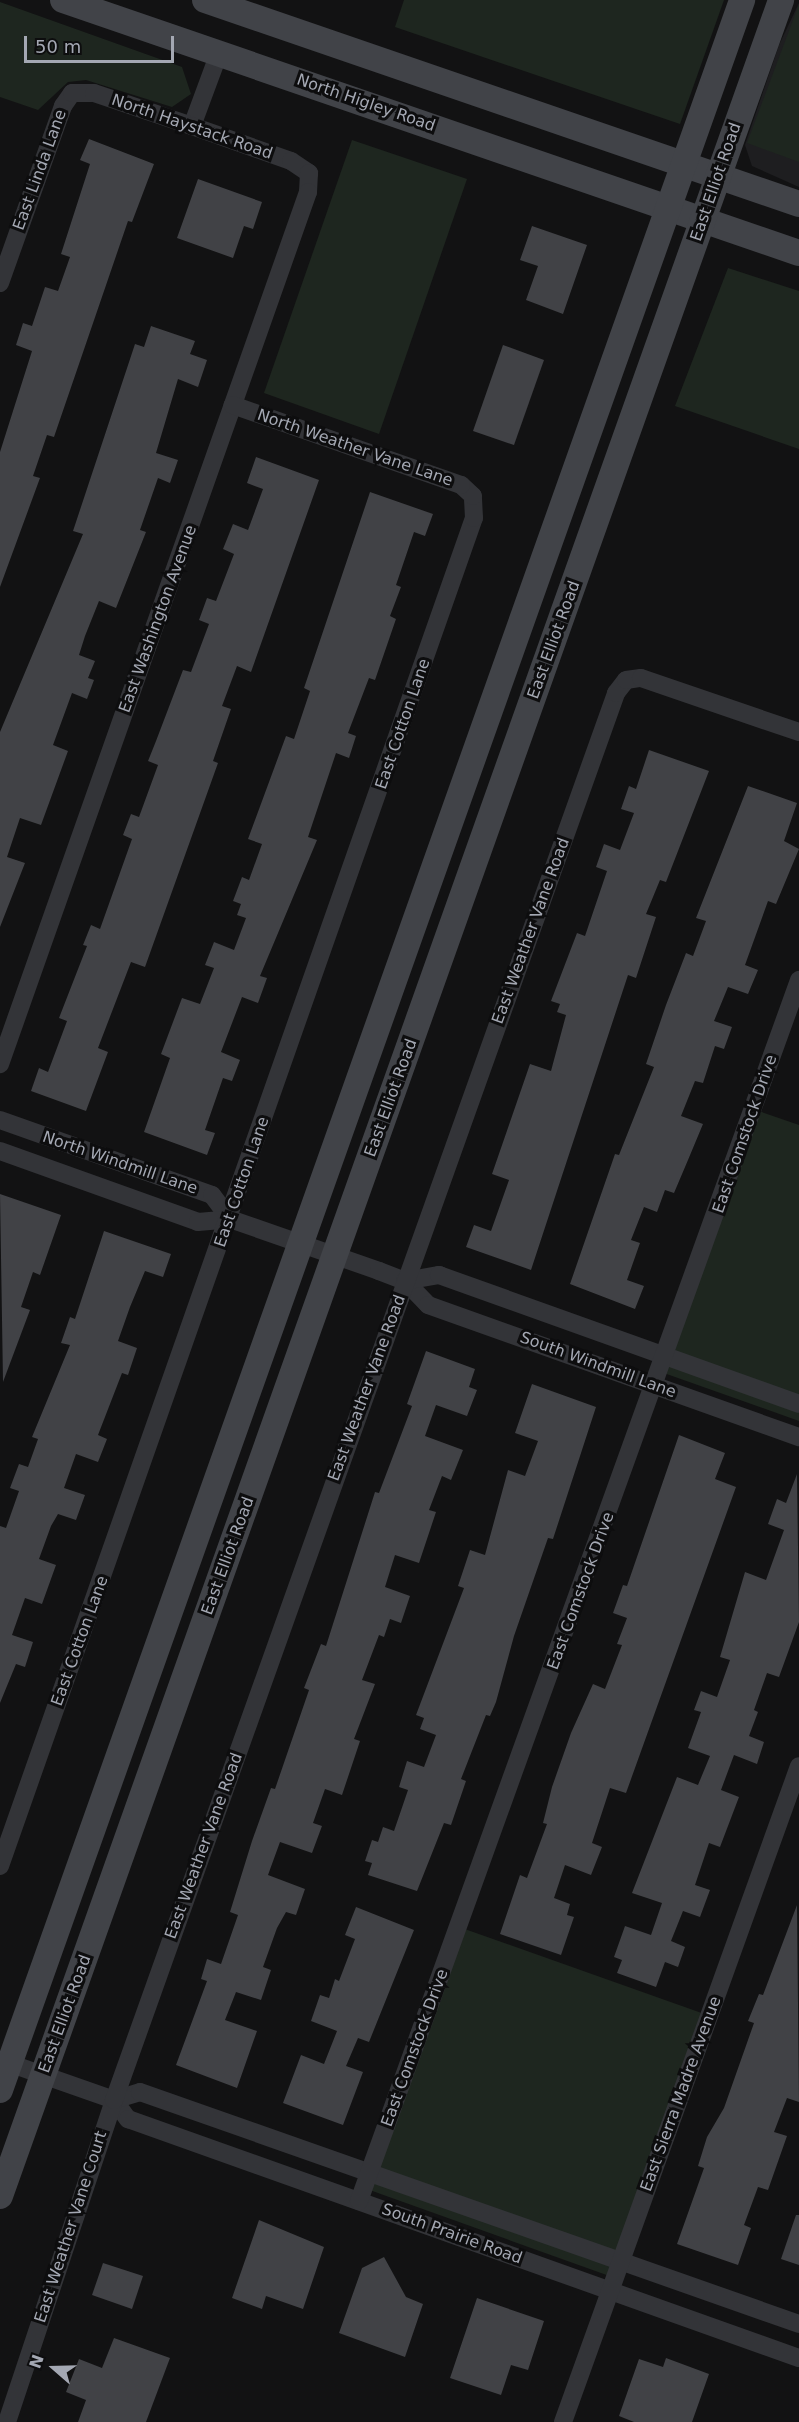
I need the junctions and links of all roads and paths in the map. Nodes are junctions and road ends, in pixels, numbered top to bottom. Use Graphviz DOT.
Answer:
graph roads {
  1 [pos="63,0"];
  2 [pos="205,0"];
  3 [pos="742,0"];
  4 [pos="781,0"];
  5 [pos="236,5"];
  6 [pos="219,53"];
  7 [pos="72,93"];
  8 [pos="192,126"];
  9 [pos="702,170"];
  10 [pos="309,173"];
  11 [pos="799,204"];
  12 [pos="669,206"];
  13 [pos="704,218"];
  14 [pos="799,253"];
  15 [pos="0,283"];
  16 [pos="233,405"];
  17 [pos="474,496"];
  18 [pos="799,732"];
  19 [pos="799,980"];
  20 [pos="0,1064"];
  21 [pos="0,1120"];
  22 [pos="0,1151"];
  23 [pos="230,1218"];
  24 [pos="317,1250"];
  25 [pos="405,1281"];
  26 [pos="666,1357"];
  27 [pos="656,1386"];
  28 [pos="799,1404"];
  29 [pos="799,1437"];
  30 [pos="799,1766"];
  31 [pos="0,1866"];
  32 [pos="20,2067"];
  33 [pos="0,2090"];
  34 [pos="114,2100"];
  35 [pos="370,2172"];
  36 [pos="0,2196"];
  37 [pos="359,2201"];
  38 [pos="621,2263"];
  39 [pos="610,2291"];
  40 [pos="799,2324"];
  41 [pos="799,2358"];
  42 [pos="7,2422"];
  43 [pos="563,2422"];
  1 -- 6 [label="main road, North Higley Road"];
  2 -- 5 [label="main road"];
  3 -- 9 [label="main road, East Elliot Road"];
  4 -- 9 [label="main road, East Elliot Road"];
  5 -- 9 [label="main road"];
  6 -- 8 [label="street"];
  6 -- 12 [label="main road, North Higley Road"];
  7 -- 8 [label="street, North Haystack Road"];
  7 -- 15 [label="street, East Linda Lane"];
  8 -- 10 [label="street, North Haystack Road"];
  9 -- 11 [label="main road"];
  9 -- 12 [label="main road, East Elliot Road"];
  9 -- 13 [label="main road, East Elliot Road"];
  10 -- 16 [label="street, East Washington Avenue"];
  12 -- 13 [label="main road, North Higley Road"];
  12 -- 24 [label="main road, East Elliot Road"];
  13 -- 14 [label="main road, North Higley Road"];
  13 -- 24 [label="main road, East Elliot Road"];
  16 -- 17 [label="street, North Weather Vane Lane"];
  16 -- 20 [label="street, East Washington Avenue"];
  17 -- 23 [label="street, East Cotton Lane"];
  18 -- 25 [label="street, East Weather Vane Road"];
  19 -- 26 [label="street, East Comstock Drive"];
  21 -- 23 [label="street, North Windmill Lane"];
  22 -- 23 [label="street, North Windmill Lane"];
  23 -- 24 [label="street, North Windmill Lane"];
  23 -- 31 [label="street, East Cotton Lane"];
  24 -- 25 [label="street, South Windmill Lane"];
  24 -- 32 [label="main road, East Elliot Road"];
  24 -- 32 [label="main road, East Elliot Road"];
  25 -- 26 [label="street, South Windmill Lane"];
  25 -- 27 [label="street, South Windmill Lane"];
  25 -- 34 [label="street, East Weather Vane Road"];
  26 -- 27 [label="street, East Comstock Drive"];
  26 -- 28 [label="street, South Windmill Lane"];
  27 -- 29 [label="street, South Windmill Lane"];
  27 -- 35 [label="street, East Comstock Drive"];
  30 -- 38 [label="street, East Sierra Madre Avenue"];
  32 -- 33 [label="main road, East Elliot Road"];
  32 -- 34 [label="street, South Prairie Road"];
  32 -- 36 [label="main road, East Elliot Road"];
  34 -- 35 [label="street, South Prairie Road"];
  34 -- 37 [label="street, South Prairie Road"];
  34 -- 42 [label="street, East Weather Vane Court"];
  35 -- 37 [label="street, East Comstock Drive"];
  35 -- 38 [label="street, South Prairie Road"];
  37 -- 39 [label="street, South Prairie Road"];
  38 -- 39 [label="street, East Sierra Madre Avenue"];
  38 -- 40 [label="street, South Prairie Road"];
  39 -- 41 [label="street, South Prairie Road"];
  39 -- 43 [label="street, East Sierra Madre Avenue"];
}
